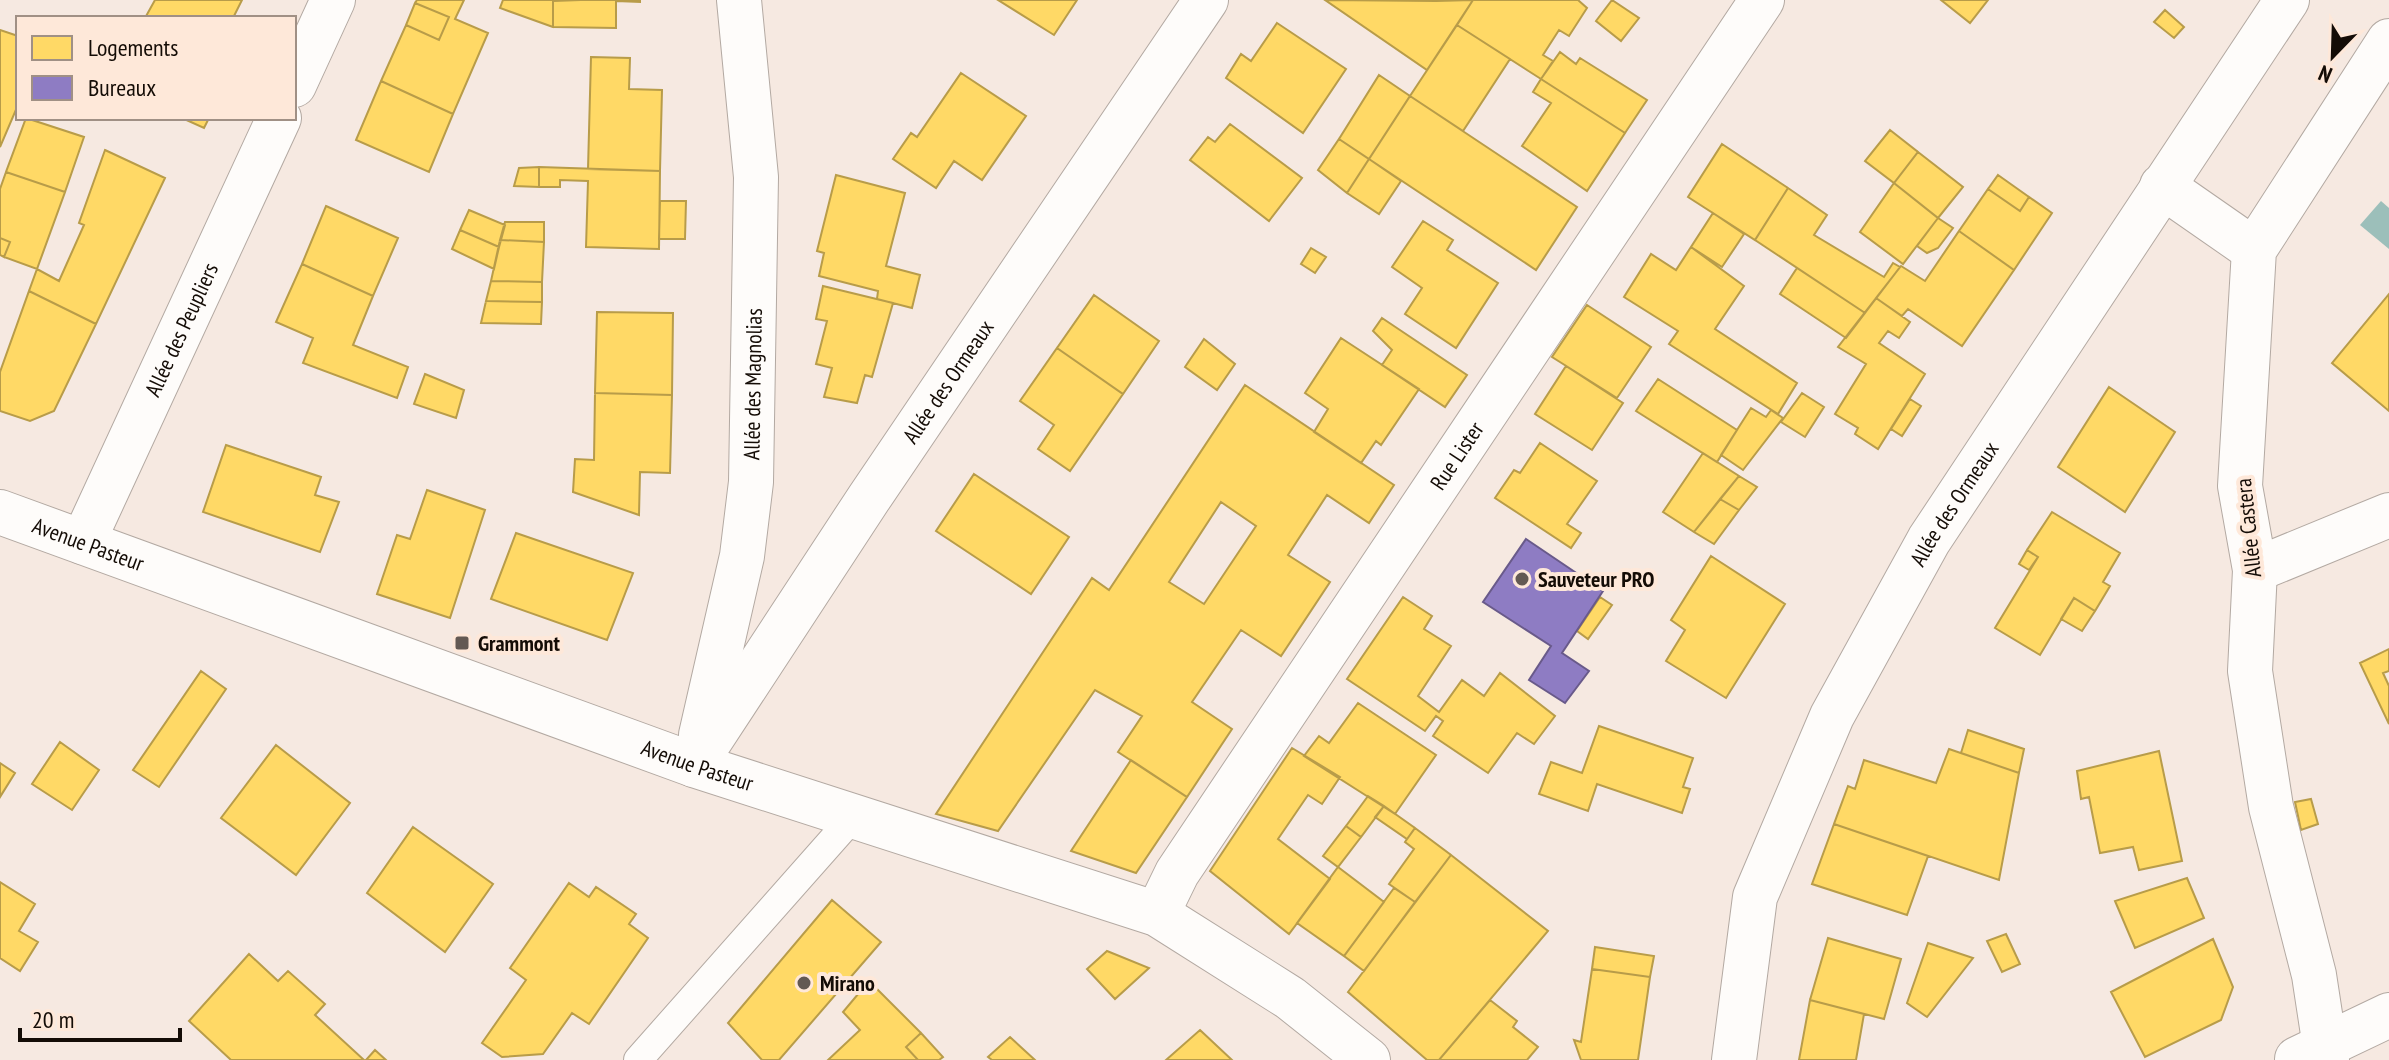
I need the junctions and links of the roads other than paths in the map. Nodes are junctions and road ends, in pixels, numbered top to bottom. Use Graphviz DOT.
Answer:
graph roads {
  1 [pos="333,0"];
  2 [pos="739,0"];
  3 [pos="1206,0"];
  4 [pos="1762,0"];
  5 [pos="2287,0"];
  6 [pos="2389,41"];
  7 [pos="296,81"];
  8 [pos="278,120"];
  9 [pos="2162,186"];
  10 [pos="2254,250"];
  11 [pos="0,512"];
  12 [pos="2389,515"];
  13 [pos="83,542"];
  14 [pos="2255,570"];
  15 [pos="694,765"];
  16 [pos="853,817"];
  17 [pos="1157,914"];
  18 [pos="2389,1015"];
  19 [pos="2315,1056"];
  20 [pos="638,1060"];
  21 [pos="1368,1060"];
  22 [pos="1734,1060"];
  1 -- 7 [label="street"];
  2 -- 15 [label="street, Allée des Magnolias"];
  3 -- 15 [label="street, Allée des Ormeaux"];
  4 -- 17 [label="street, Rue Lister"];
  5 -- 9 [label="street, Allée des Ormeaux"];
  6 -- 10 [label="street, Allée Castera"];
  8 -- 13 [label="street, Allée des Peupliers"];
  9 -- 10 [label="street"];
  9 -- 22 [label="street, Allée des Ormeaux"];
  10 -- 14 [label="street, Allée Castera"];
  11 -- 13 [label="street, Avenue Pasteur"];
  12 -- 14 [label="street"];
  13 -- 15 [label="street, Avenue Pasteur"];
  14 -- 19 [label="street, Allée Castera"];
  15 -- 16 [label="street, Avenue Pasteur"];
  16 -- 17 [label="street, Avenue Pasteur"];
  16 -- 20 [label="lane"];
  17 -- 21 [label="street, Avenue Pasteur"];
  18 -- 19 [label="street"];
}
